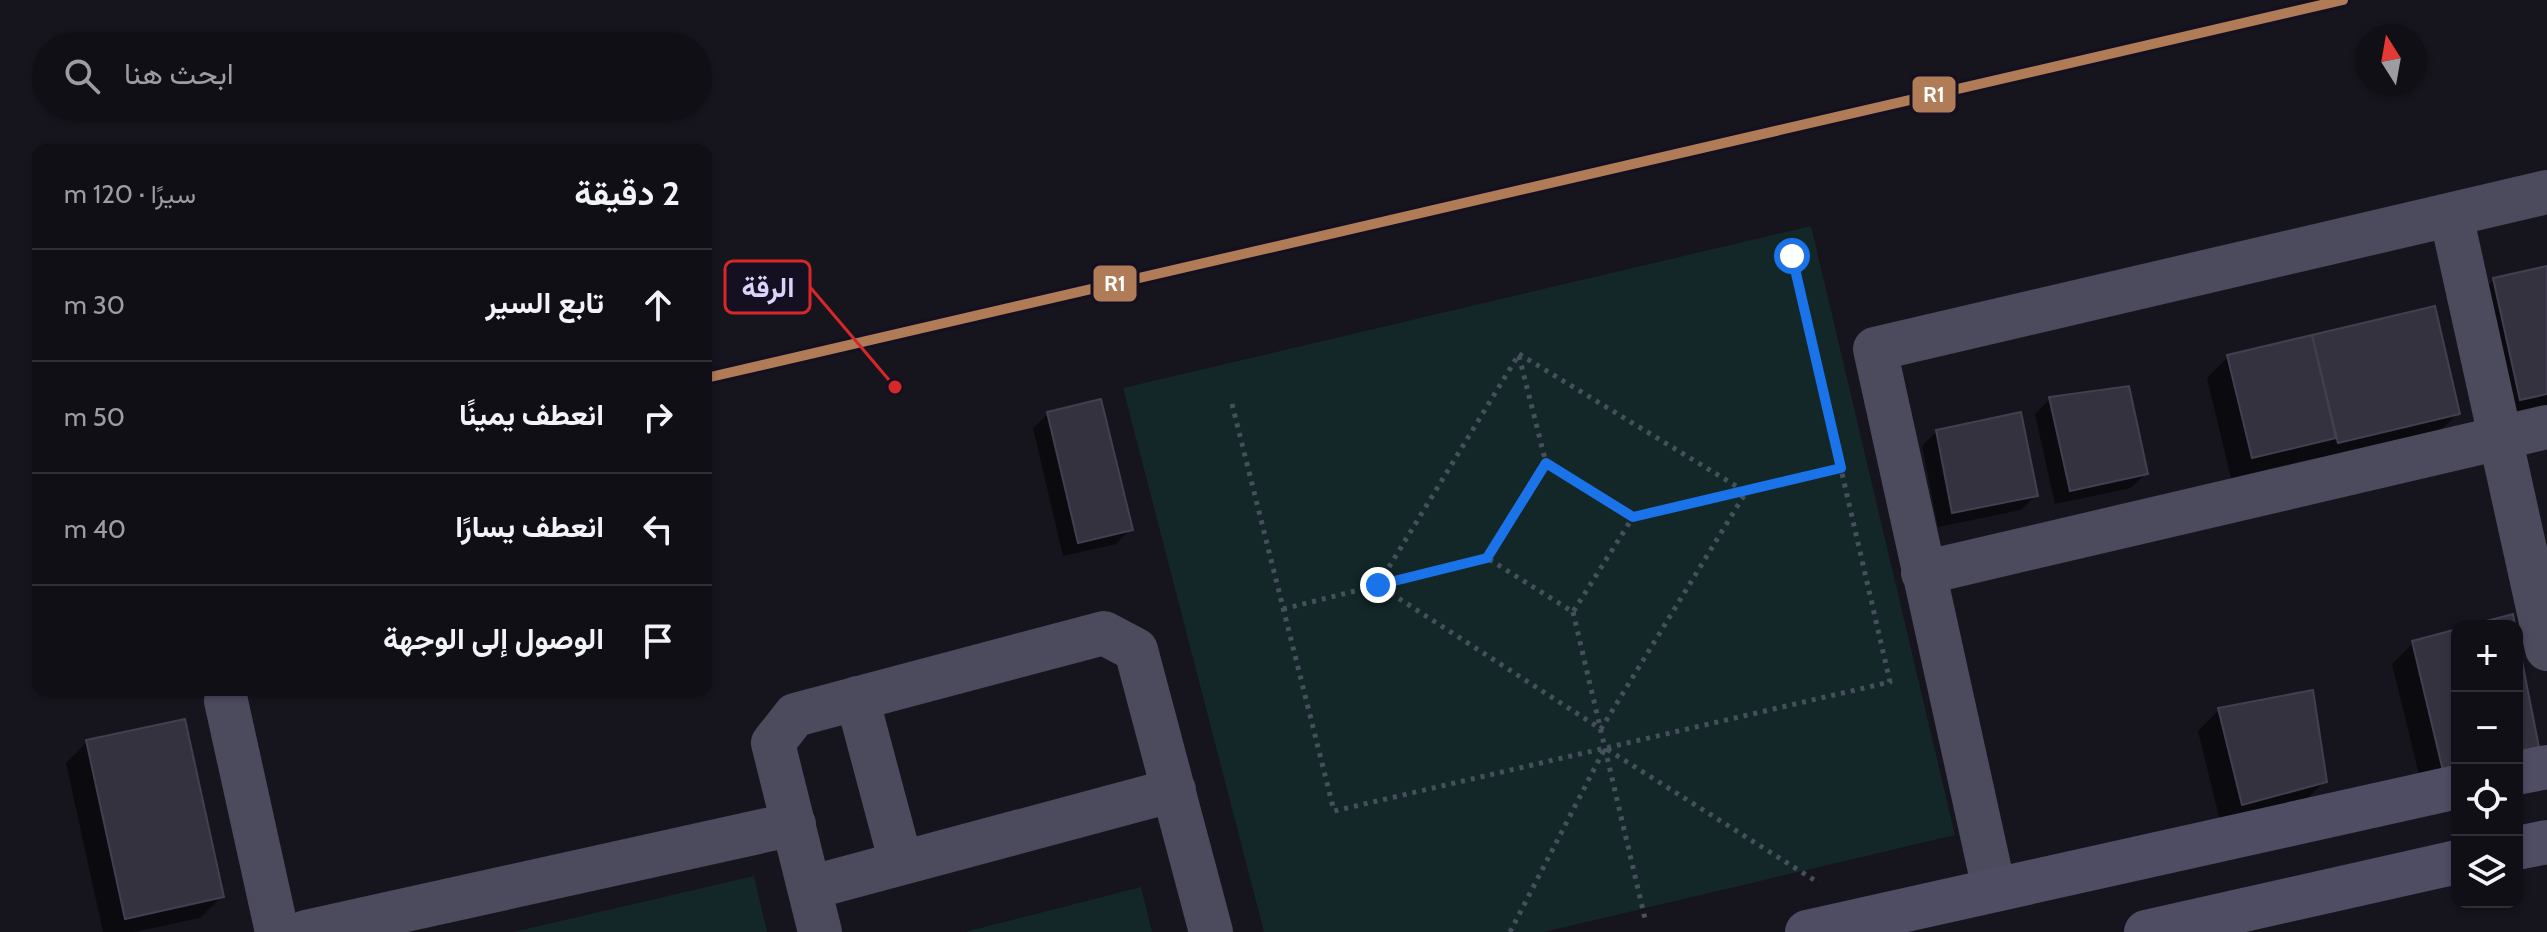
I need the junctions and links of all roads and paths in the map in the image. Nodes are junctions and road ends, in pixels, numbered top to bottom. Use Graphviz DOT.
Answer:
graph roads {
  1 [pos="2547,192"];
  2 [pos="2451,215"];
  3 [pos="1792,256"];
  4 [pos="1519,354"];
  5 [pos="1232,404"];
  6 [pos="2547,427"];
  7 [pos="2500,438"];
  8 [pos="1546,463"];
  9 [pos="1841,468"];
  10 [pos="1746,492"];
  11 [pos="1633,517"];
  12 [pos="1487,558"];
  13 [pos="1923,573"];
  14 [pos="1378,585"];
  15 [pos="1283,609"];
  16 [pos="1573,612"];
  17 [pos="2547,649"];
  18 [pos="857,698"];
  19 [pos="226,701"];
  20 [pos="1601,729"];
  21 [pos="1605,748"];
  22 [pos="2547,767"];
  23 [pos="2523,772"];
  24 [pos="2451,788"];
  25 [pos="1174,790"];
  26 [pos="794,824"];
  27 [pos="2547,842"];
  28 [pos="2523,847"];
  29 [pos="901,863"];
  30 [pos="2451,863"];
  31 [pos="1820,884"];
  32 [pos="809,888"];
  33 [pos="1994,889"];
  34 [pos="1646,923"];
  35 [pos="277,932"];
  36 [pos="306,932"];
  37 [pos="820,932"];
  38 [pos="1211,932"];
  39 [pos="1510,932"];
  40 [pos="1807,932"];
  41 [pos="2146,932"];
  1 -- 2 [label="street"];
  2 -- 7 [label="street"];
  2 -- 13 [label="street"];
  3 -- 9 [label="path"];
  4 -- 8 [label="path"];
  4 -- 10 [label="path"];
  4 -- 14 [label="path"];
  5 -- 15 [label="path"];
  6 -- 7 [label="street"];
  7 -- 13 [label="street"];
  7 -- 17 [label="street"];
  8 -- 11 [label="path"];
  8 -- 12 [label="path"];
  9 -- 10 [label="path"];
  9 -- 21 [label="path"];
  10 -- 11 [label="path"];
  10 -- 20 [label="path"];
  11 -- 16 [label="path"];
  12 -- 14 [label="path"];
  12 -- 16 [label="path"];
  13 -- 33 [label="street"];
  14 -- 15 [label="path"];
  14 -- 20 [label="path"];
  15 -- 21 [label="path"];
  16 -- 20 [label="path"];
  18 -- 25 [label="street"];
  18 -- 26 [label="street"];
  18 -- 29 [label="street"];
  19 -- 35 [label="street"];
  20 -- 21 [label="path"];
  21 -- 31 [label="path"];
  21 -- 34 [label="path"];
  21 -- 39 [label="path"];
  22 -- 23 [label="main road"];
  24 -- 33 [label="main road"];
  25 -- 29 [label="street"];
  25 -- 38 [label="street"];
  26 -- 32 [label="street"];
  26 -- 36 [label="street"];
  27 -- 28 [label="main road"];
  29 -- 32 [label="street"];
  30 -- 41 [label="main road"];
  32 -- 37 [label="street"];
  33 -- 40 [label="main road"];
}
